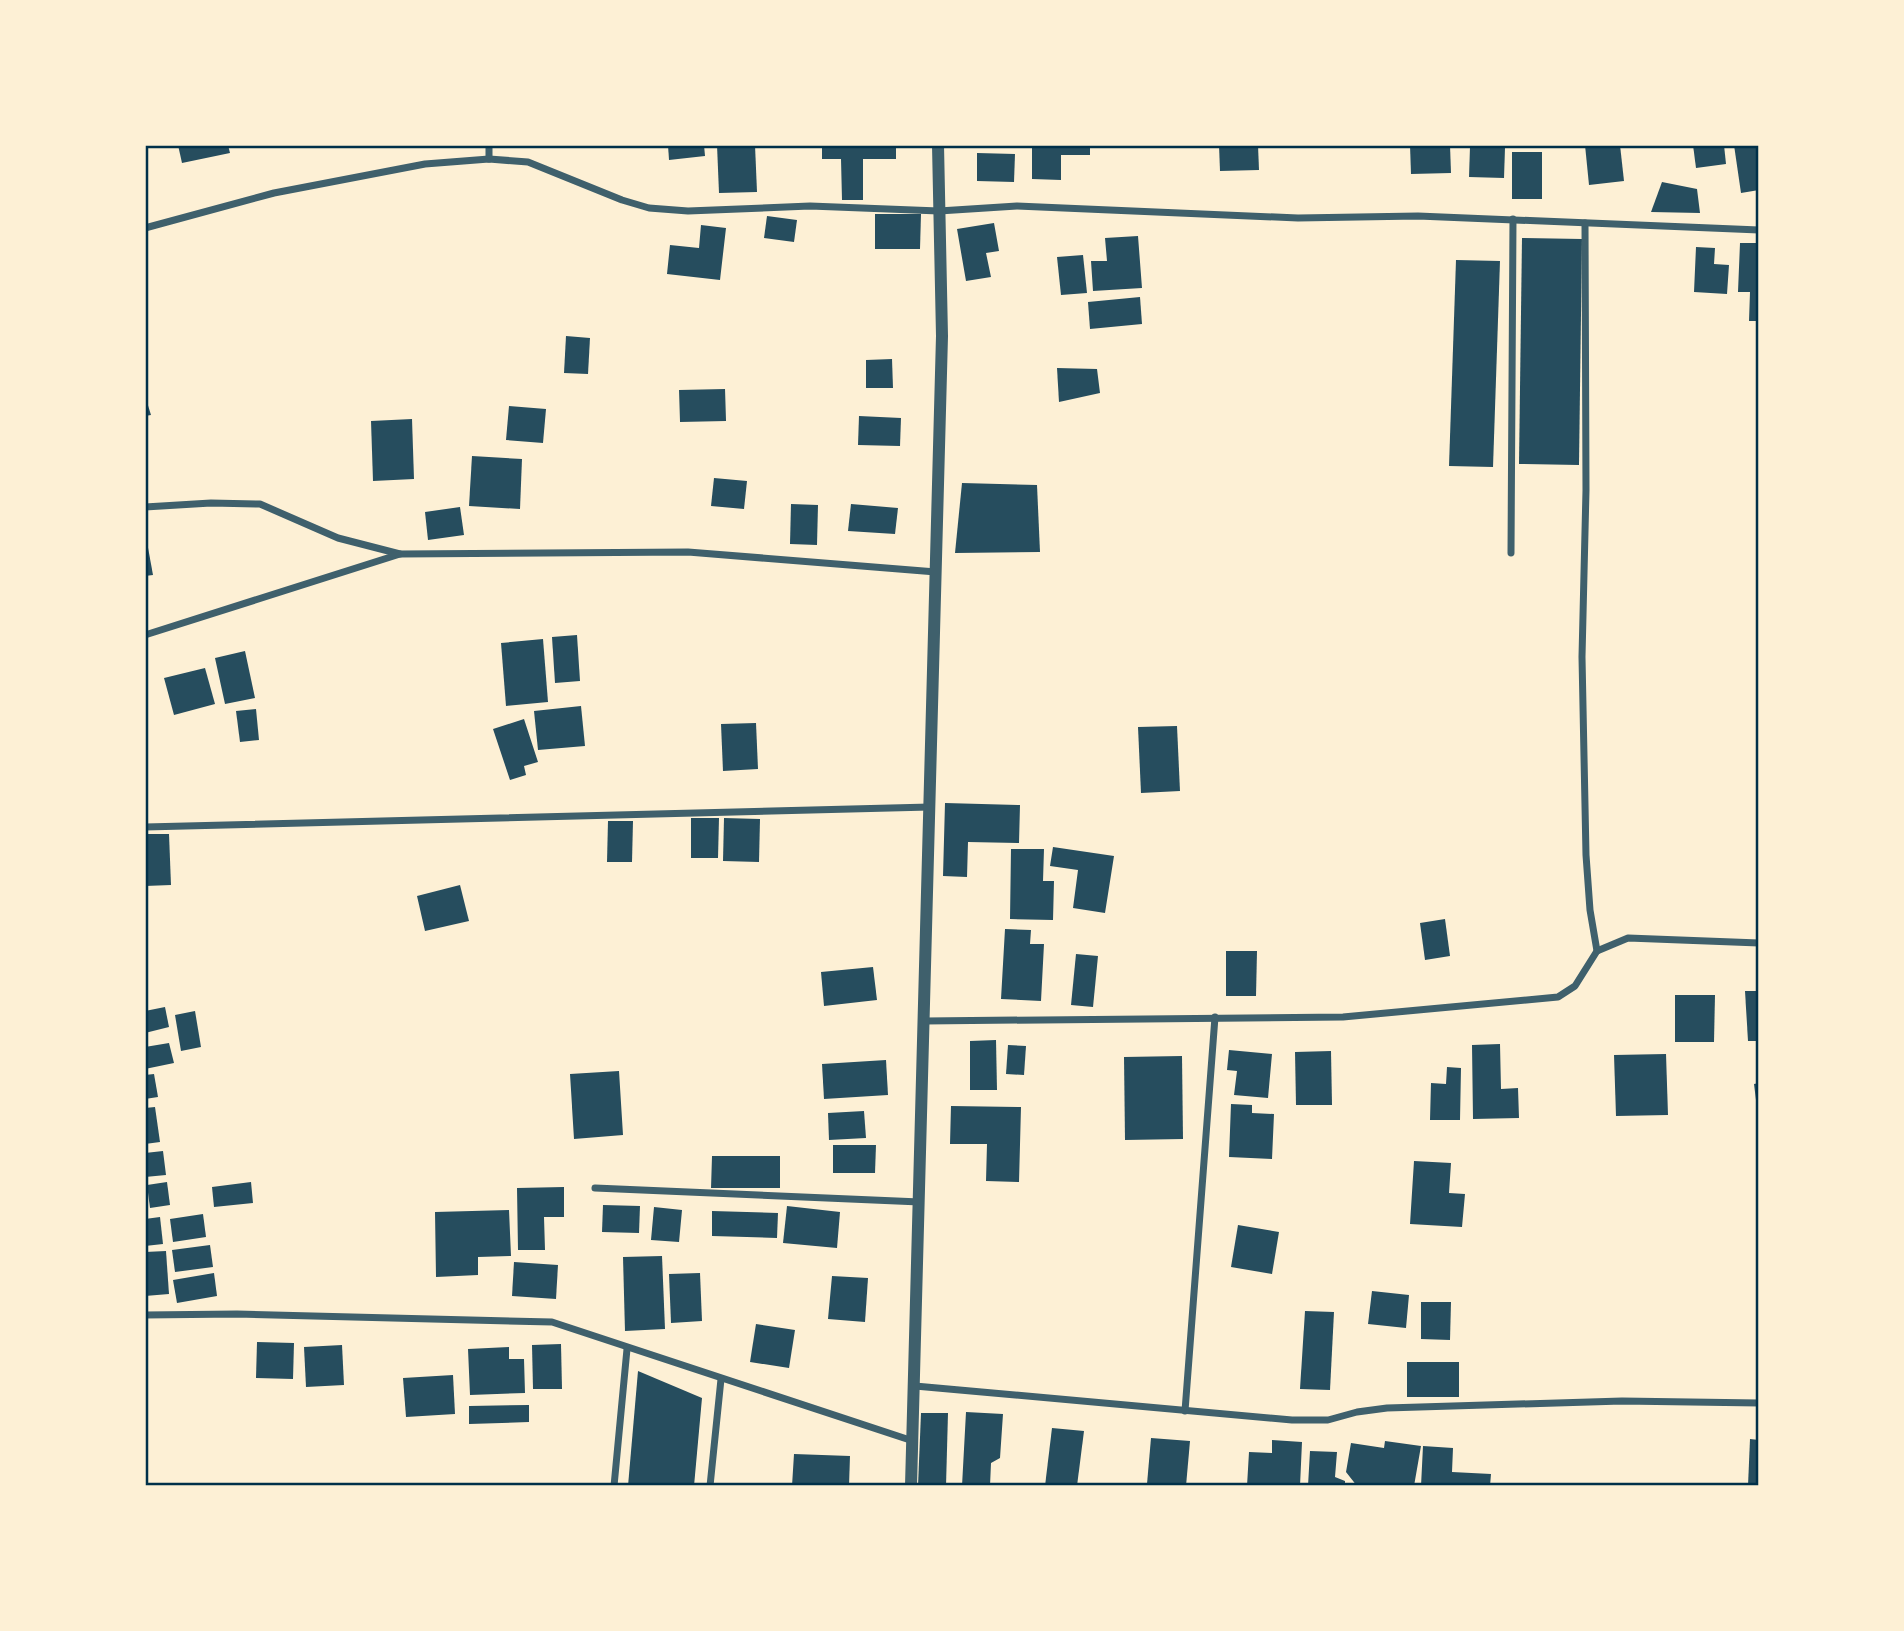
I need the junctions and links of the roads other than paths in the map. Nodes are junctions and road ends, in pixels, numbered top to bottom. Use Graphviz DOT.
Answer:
graph roads {
  1 [pos="489,145"];
  2 [pos="938,145"];
  3 [pos="489,159"];
  4 [pos="939,211"];
  5 [pos="1513,219"];
  6 [pos="1585,223"];
  7 [pos="145,228"];
  8 [pos="1759,230"];
  9 [pos="145,507"];
  10 [pos="1511,552"];
  11 [pos="400,554"];
  12 [pos="936,572"];
  13 [pos="145,635"];
  14 [pos="930,807"];
  15 [pos="145,827"];
  16 [pos="1759,943"];
  17 [pos="1597,951"];
  18 [pos="1215,1017"];
  19 [pos="925,1021"];
  20 [pos="595,1188"];
  21 [pos="920,1202"];
  22 [pos="145,1315"];
  23 [pos="627,1349"];
  24 [pos="721,1379"];
  25 [pos="915,1387"];
  26 [pos="1759,1403"];
  27 [pos="1185,1411"];
  28 [pos="913,1442"];
  29 [pos="614,1486"];
  30 [pos="710,1486"];
  31 [pos="911,1486"];
  1 -- 3 [label="street"];
  2 -- 4 [label="street"];
  3 -- 4 [label="street"];
  3 -- 7 [label="street"];
  4 -- 5 [label="street"];
  4 -- 12 [label="street"];
  5 -- 6 [label="street"];
  5 -- 10 [label="street"];
  6 -- 8 [label="street"];
  6 -- 17 [label="street"];
  9 -- 11 [label="street"];
  11 -- 12 [label="street"];
  11 -- 13 [label="street"];
  12 -- 14 [label="street"];
  14 -- 15 [label="street"];
  14 -- 19 [label="street"];
  16 -- 17 [label="street"];
  17 -- 18 [label="street"];
  18 -- 19 [label="street"];
  18 -- 27 [label="street"];
  19 -- 21 [label="street"];
  20 -- 21 [label="street"];
  21 -- 25 [label="street"];
  22 -- 23 [label="street"];
  23 -- 24 [label="street"];
  23 -- 29 [label="street"];
  24 -- 28 [label="street"];
  24 -- 30 [label="street"];
  25 -- 27 [label="street"];
  25 -- 28 [label="street"];
  26 -- 27 [label="street"];
  28 -- 31 [label="street"];
}
